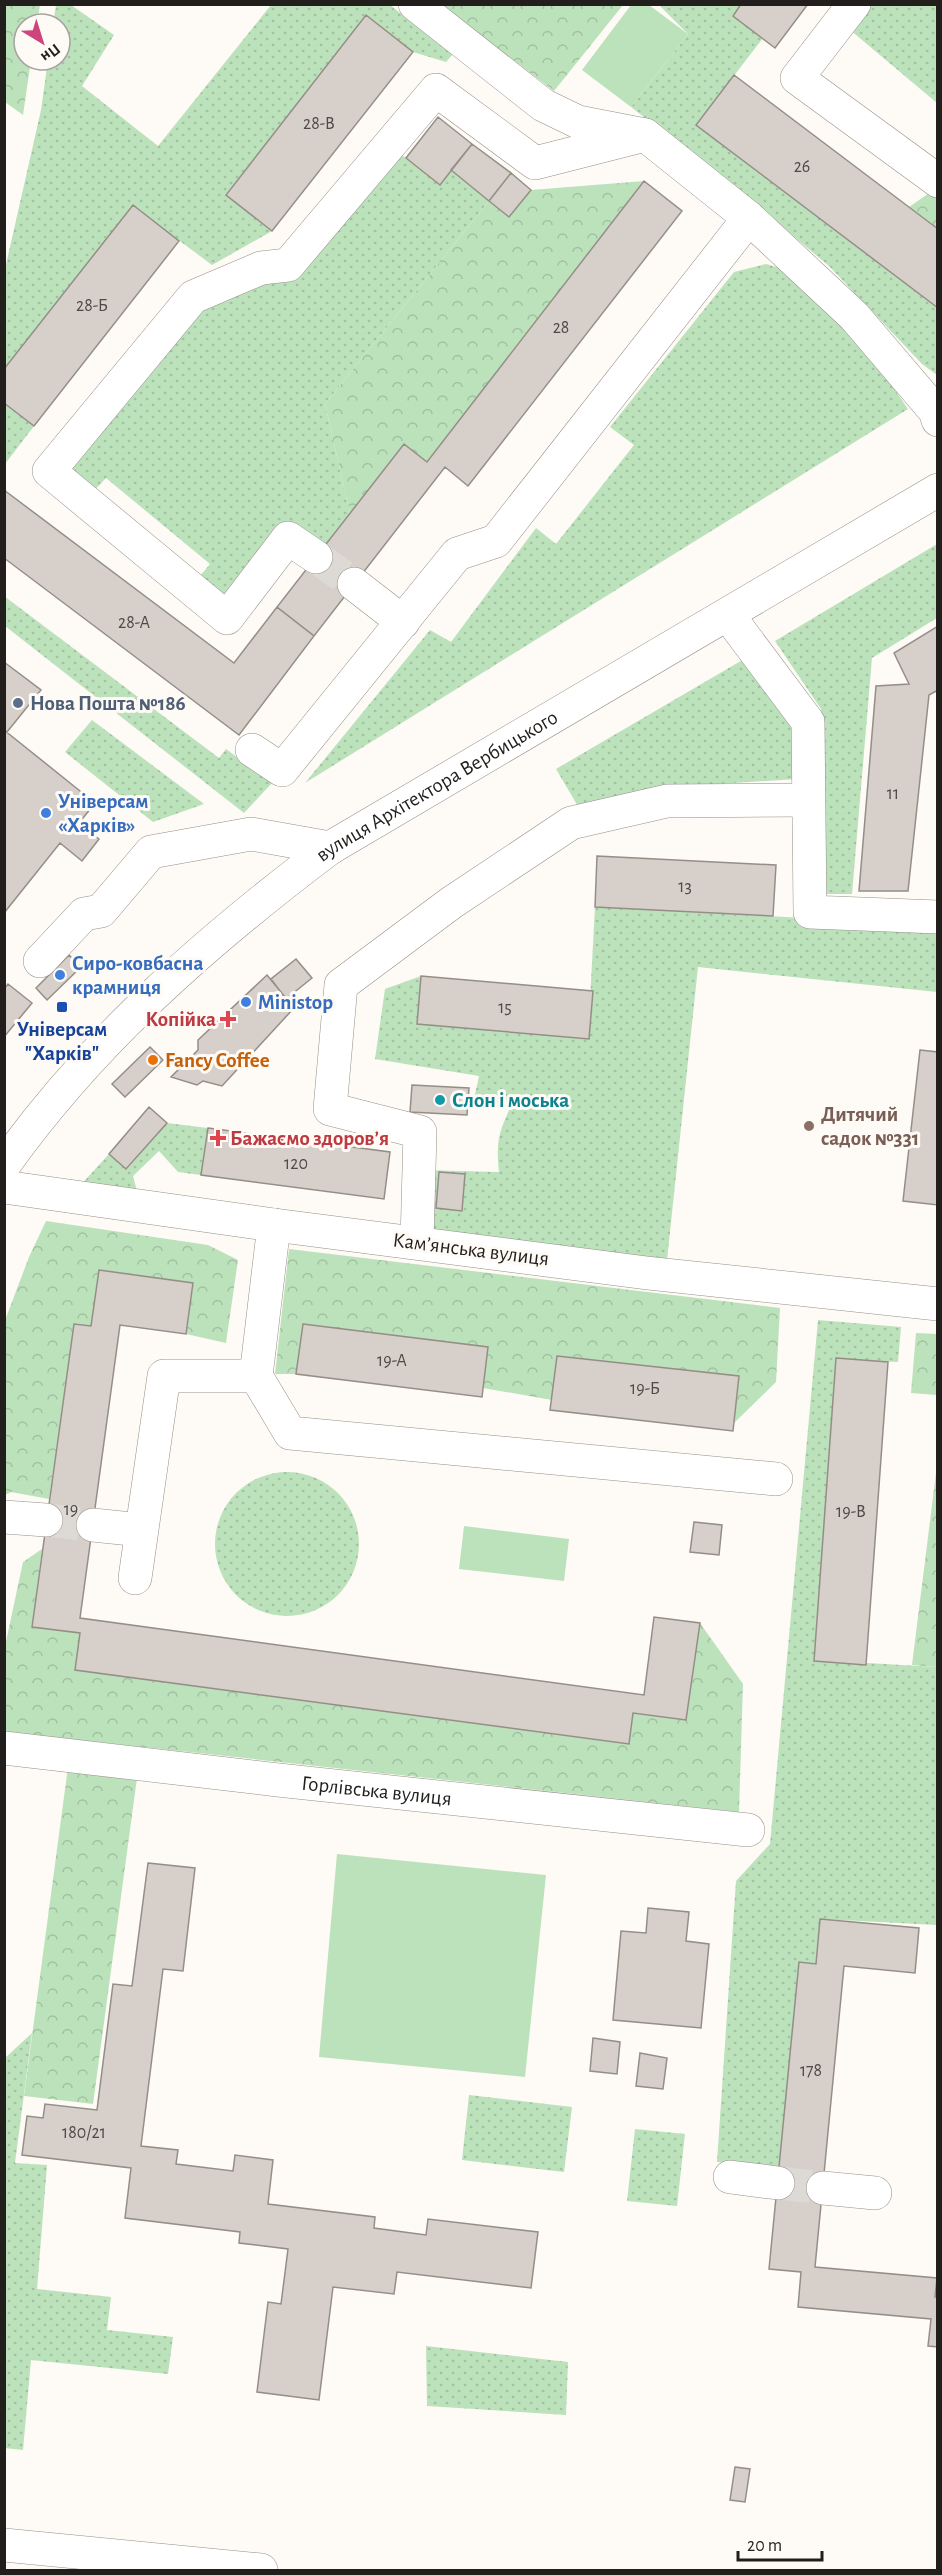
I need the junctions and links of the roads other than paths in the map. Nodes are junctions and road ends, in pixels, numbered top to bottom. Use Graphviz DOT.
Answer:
graph roads {
  1 [pos="415,4"];
  2 [pos="854,4"];
  3 [pos="645,135"];
  4 [pos="938,181"];
  5 [pos="749,218"];
  6 [pos="938,420"];
  7 [pos="938,490"];
  8 [pos="316,557"];
  9 [pos="354,584"];
  10 [pos="728,615"];
  11 [pos="403,622"];
  12 [pos="252,750"];
  13 [pos="808,800"];
  14 [pos="330,848"];
  15 [pos="938,917"];
  16 [pos="40,961"];
  17 [pos="4,1165"];
  18 [pos="4,1187"];
  19 [pos="274,1225"];
  20 [pos="417,1242"];
  21 [pos="938,1304"];
  22 [pos="256,1376"];
  23 [pos="776,1479"];
  24 [pos="4,1517"];
  25 [pos="46,1520"];
  26 [pos="93,1525"];
  27 [pos="141,1530"];
  28 [pos="135,1578"];
  29 [pos="4,1748"];
  30 [pos="748,1830"];
  31 [pos="730,2177"];
  32 [pos="778,2183"];
  33 [pos="823,2188"];
  34 [pos="875,2193"];
  35 [pos="4,2546"];
  36 [pos="50,2561"];
  37 [pos="261,2571"];
  1 -- 3 [label="street"];
  2 -- 4 [label="street"];
  3 -- 5 [label="street"];
  3 -- 8 [label="street"];
  5 -- 6 [label="street"];
  5 -- 11 [label="street"];
  7 -- 10 [label="street, вулиця Архітектора Вербицького"];
  9 -- 11 [label="street"];
  10 -- 13 [label="street"];
  10 -- 14 [label="street, вулиця Архітектора Вербицького"];
  11 -- 12 [label="street"];
  13 -- 15 [label="street"];
  13 -- 20 [label="street"];
  14 -- 16 [label="street"];
  14 -- 17 [label="street, вулиця Архітектора Вербицького"];
  18 -- 19 [label="street, Камʼянська вулиця"];
  19 -- 20 [label="street, Камʼянська вулиця"];
  19 -- 22 [label="street"];
  20 -- 21 [label="street, Камʼянська вулиця"];
  22 -- 23 [label="street"];
  22 -- 27 [label="street"];
  24 -- 25 [label="street"];
  26 -- 27 [label="street"];
  27 -- 28 [label="street"];
  29 -- 30 [label="street, Горлівська вулиця"];
  31 -- 32 [label="street"];
  33 -- 34 [label="street"];
  35 -- 36 [label="street"];
  36 -- 37 [label="street"];
}
